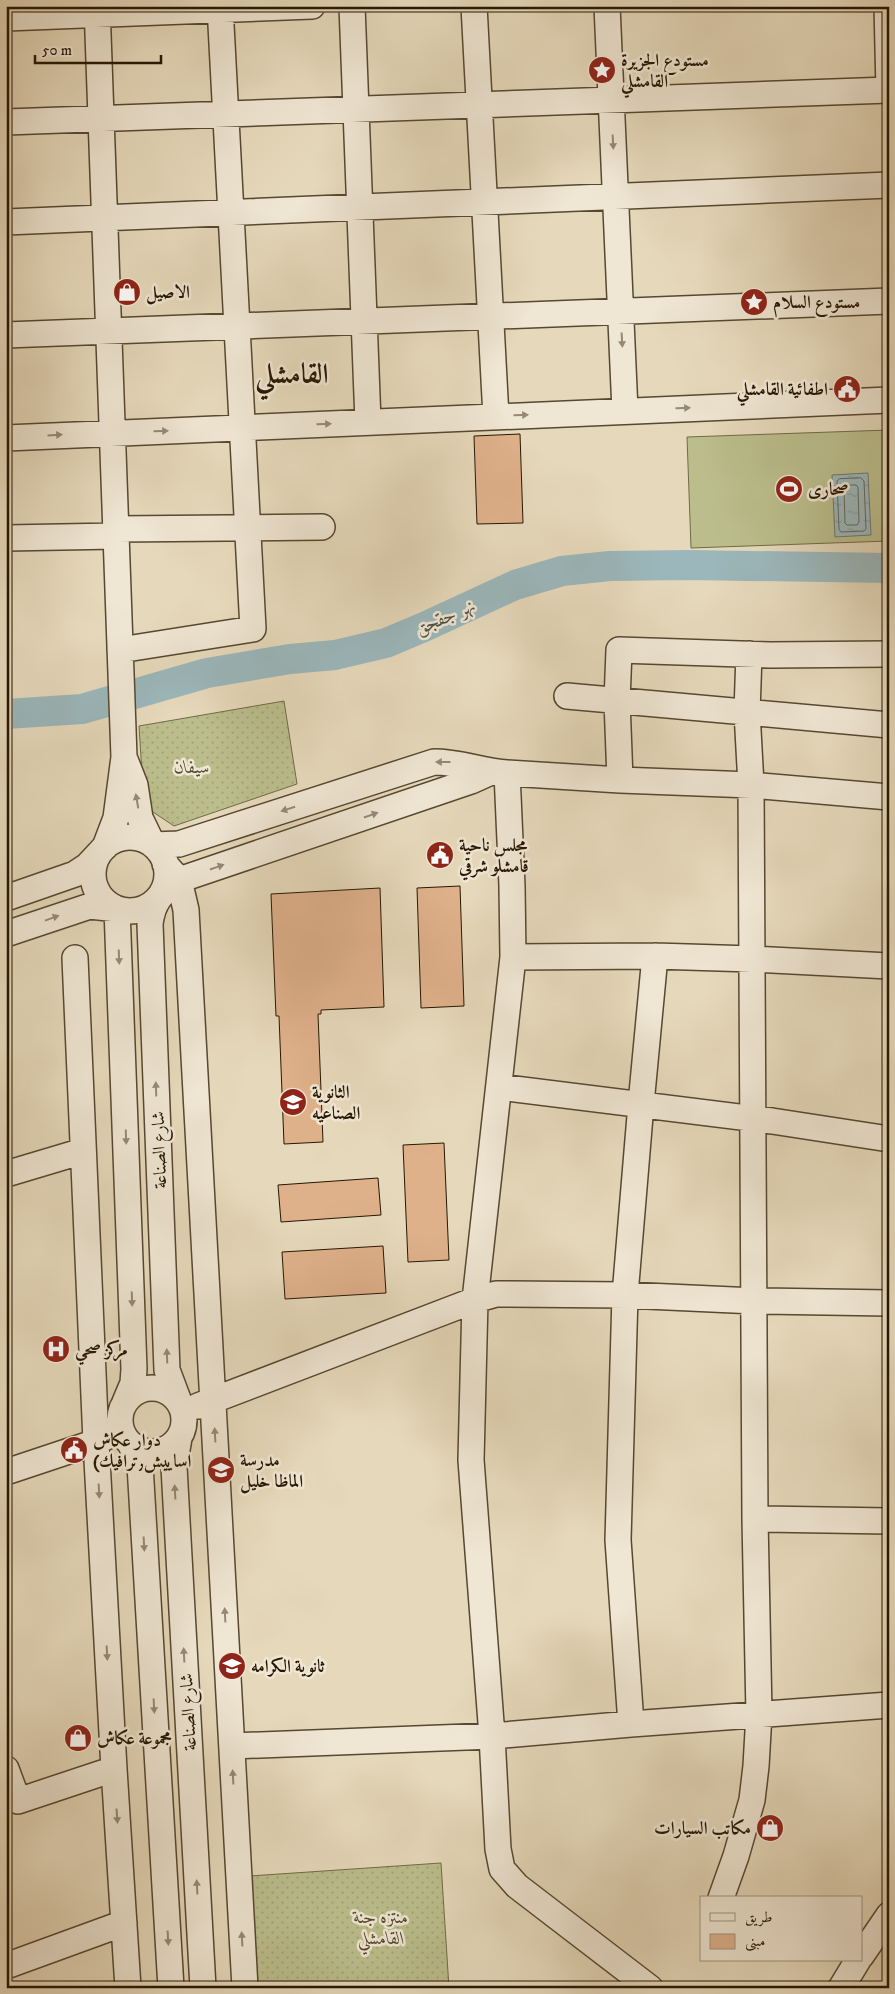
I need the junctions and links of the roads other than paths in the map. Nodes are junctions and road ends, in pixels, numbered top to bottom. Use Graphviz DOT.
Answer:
graph roads {
  1 [pos="312,6"];
  2 [pos="352,6"];
  3 [pos="474,6"];
  4 [pos="607,6"];
  5 [pos="887,6"];
  6 [pos="220,8"];
  7 [pos="97,11"];
  8 [pos="6,18"];
  9 [pos="889,90"];
  10 [pos="611,100"];
  11 [pos="479,105"];
  12 [pos="356,109"];
  13 [pos="226,114"];
  14 [pos="101,119"];
  15 [pos="6,122"];
  16 [pos="889,185"];
  17 [pos="615,196"];
  18 [pos="484,202"];
  19 [pos="360,207"];
  20 [pos="231,212"];
  21 [pos="104,218"];
  22 [pos="6,222"];
  23 [pos="889,301"];
  24 [pos="620,311"];
  25 [pos="490,316"];
  26 [pos="364,321"];
  27 [pos="237,326"];
  28 [pos="108,331"];
  29 [pos="6,335"];
  30 [pos="889,400"];
  31 [pos="625,411"];
  32 [pos="496,416"];
  33 [pos="368,422"];
  34 [pos="243,428"];
  35 [pos="112,433"];
  36 [pos="6,438"];
  37 [pos="322,527"];
  38 [pos="248,528"];
  39 [pos="116,533"];
  40 [pos="6,538"];
  41 [pos="749,654"];
  42 [pos="889,654"];
  43 [pos="120,657"];
  44 [pos="567,696"];
  45 [pos="617,701"];
  46 [pos="747,712"];
  47 [pos="889,725"];
  48 [pos="124,757"];
  49 [pos="499,772"];
  50 [pos="620,780"];
  51 [pos="751,785"];
  52 [pos="889,797"];
  53 [pos="103,849"];
  54 [pos="166,863"];
  55 [pos="158,897"];
  56 [pos="6,898"];
  57 [pos="117,908"];
  58 [pos="6,934"];
  59 [pos="655,956"];
  60 [pos="75,958"];
  61 [pos="513,958"];
  62 [pos="752,959"];
  63 [pos="889,966"];
  64 [pos="499,1087"];
  65 [pos="641,1104"];
  66 [pos="752,1119"];
  67 [pos="889,1139"];
  68 [pos="84,1151"];
  69 [pos="6,1174"];
  70 [pos="625,1295"];
  71 [pos="475,1300"];
  72 [pos="755,1301"];
  73 [pos="889,1303"];
  74 [pos="213,1401"];
  75 [pos="125,1402"];
  76 [pos="182,1407"];
  77 [pos="126,1437"];
  78 [pos="179,1438"];
  79 [pos="96,1442"];
  80 [pos="6,1472"];
  81 [pos="754,1519"];
  82 [pos="889,1521"];
  83 [pos="889,1706"];
  84 [pos="758,1714"];
  85 [pos="631,1724"];
  86 [pos="492,1736"];
  87 [pos="232,1746"];
  88 [pos="6,1768"];
  89 [pos="114,1769"];
  90 [pos="722,1896"];
  91 [pos="889,1915"];
  92 [pos="124,1923"];
  93 [pos="862,1955"];
  94 [pos="857,1962"];
  95 [pos="6,1966"];
  96 [pos="128,1988"];
  97 [pos="171,1988"];
  98 [pos="203,1988"];
  99 [pos="244,1988"];
  100 [pos="650,1988"];
  101 [pos="842,1988"];
  1 -- 6 [label="street"];
  2 -- 12 [label="street"];
  3 -- 11 [label="street"];
  4 -- 10 [label="street"];
  5 -- 9 [label="street"];
  6 -- 7 [label="street"];
  6 -- 13 [label="street"];
  7 -- 8 [label="street"];
  7 -- 14 [label="street"];
  9 -- 10 [label="street"];
  10 -- 11 [label="street"];
  10 -- 17 [label="street, one-way"];
  11 -- 12 [label="street"];
  11 -- 18 [label="street"];
  12 -- 13 [label="street"];
  12 -- 19 [label="street"];
  13 -- 14 [label="street"];
  13 -- 20 [label="street"];
  14 -- 15 [label="street"];
  14 -- 21 [label="street"];
  16 -- 17 [label="street"];
  17 -- 18 [label="street"];
  17 -- 24 [label="street"];
  18 -- 19 [label="street"];
  18 -- 25 [label="street"];
  19 -- 20 [label="street"];
  19 -- 26 [label="street"];
  20 -- 21 [label="street"];
  20 -- 27 [label="street"];
  21 -- 22 [label="street"];
  21 -- 28 [label="street"];
  23 -- 24 [label="street"];
  24 -- 25 [label="street"];
  24 -- 31 [label="street, one-way"];
  25 -- 26 [label="street"];
  25 -- 32 [label="street"];
  26 -- 27 [label="street"];
  26 -- 33 [label="street"];
  27 -- 28 [label="street"];
  27 -- 34 [label="street"];
  28 -- 29 [label="street"];
  28 -- 35 [label="street"];
  31 -- 30 [label="street, one-way"];
  32 -- 31 [label="street, one-way"];
  32 -- 33 [label="street"];
  34 -- 33 [label="street, one-way"];
  35 -- 34 [label="street, one-way"];
  34 -- 38 [label="street"];
  36 -- 35 [label="street, one-way"];
  35 -- 39 [label="street"];
  37 -- 38 [label="street"];
  38 -- 39 [label="street"];
  38 -- 43 [label="street"];
  39 -- 40 [label="street"];
  39 -- 43 [label="street"];
  41 -- 42 [label="street"];
  41 -- 45 [label="street"];
  41 -- 46 [label="street"];
  43 -- 48 [label="street"];
  44 -- 45 [label="street"];
  45 -- 46 [label="street"];
  45 -- 50 [label="street"];
  46 -- 47 [label="street"];
  46 -- 51 [label="street"];
  48 -- 53 [label="street"];
  54 -- 48 [label="street, one-way"];
  49 -- 50 [label="street"];
  54 -- 49 [label="street, one-way"];
  49 -- 54 [label="street, one-way"];
  49 -- 61 [label="street"];
  50 -- 51 [label="street"];
  51 -- 52 [label="street"];
  51 -- 62 [label="street"];
  53 -- 54 [label="street"];
  53 -- 56 [label="street"];
  53 -- 57 [label="street"];
  54 -- 55 [label="street"];
  54 -- 74 [label="street"];
  55 -- 57 [label="street"];
  76 -- 55 [label="street, شارع الصناعة, one-way"];
  58 -- 57 [label="street, one-way"];
  57 -- 75 [label="street, one-way"];
  59 -- 61 [label="street"];
  59 -- 62 [label="street"];
  59 -- 65 [label="street"];
  60 -- 68 [label="street"];
  61 -- 64 [label="street"];
  62 -- 63 [label="street"];
  62 -- 66 [label="street"];
  64 -- 65 [label="street"];
  64 -- 71 [label="street"];
  65 -- 66 [label="street"];
  65 -- 70 [label="street"];
  66 -- 67 [label="street"];
  66 -- 72 [label="street"];
  68 -- 69 [label="street"];
  68 -- 79 [label="street"];
  70 -- 71 [label="street"];
  70 -- 72 [label="street"];
  70 -- 85 [label="street"];
  71 -- 74 [label="street"];
  71 -- 86 [label="street"];
  72 -- 73 [label="street"];
  72 -- 81 [label="street"];
  74 -- 76 [label="street"];
  87 -- 74 [label="street, one-way"];
  75 -- 76 [label="street"];
  75 -- 77 [label="street"];
  76 -- 78 [label="street"];
  77 -- 78 [label="street"];
  77 -- 79 [label="street"];
  77 -- 97 [label="street, one-way"];
  98 -- 78 [label="street, شارع الصناعة, one-way"];
  79 -- 80 [label="street"];
  79 -- 89 [label="street, one-way"];
  81 -- 82 [label="street"];
  81 -- 84 [label="street"];
  83 -- 84 [label="street"];
  84 -- 85 [label="street"];
  84 -- 90 [label="street"];
  85 -- 86 [label="street"];
  86 -- 87 [label="street"];
  86 -- 100 [label="street"];
  99 -- 87 [label="street, one-way"];
  88 -- 89 [label="street"];
  89 -- 92 [label="street, one-way"];
  91 -- 93 [label="street"];
  92 -- 95 [label="street"];
  92 -- 96 [label="street"];
  94 -- 101 [label="street"];
}
